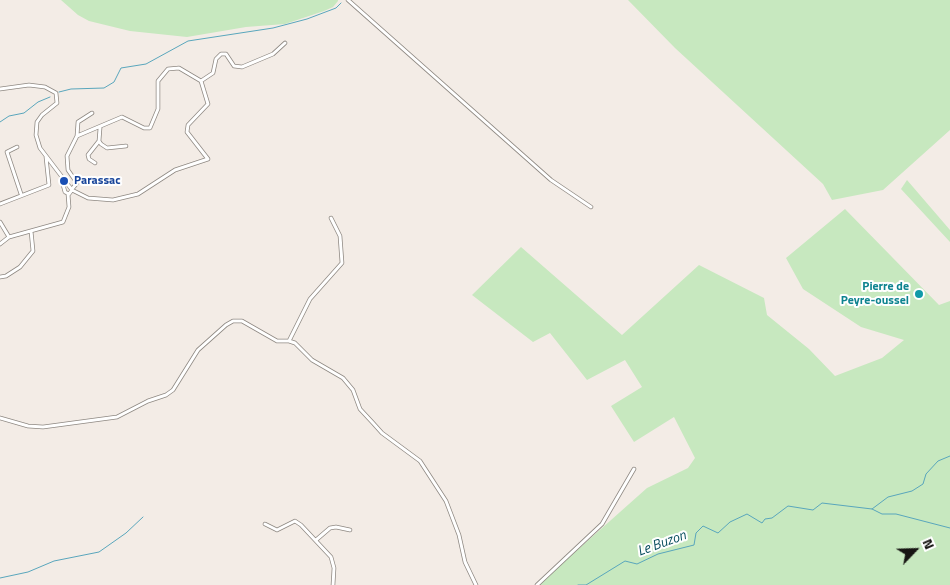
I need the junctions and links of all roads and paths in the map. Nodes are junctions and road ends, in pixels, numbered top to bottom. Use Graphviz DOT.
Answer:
graph roads {
  1 [pos="348,0"];
  2 [pos="285,43"];
  3 [pos="200,81"];
  4 [pos="0,89"];
  5 [pos="92,113"];
  6 [pos="100,128"];
  7 [pos="77,136"];
  8 [pos="99,141"];
  9 [pos="126,146"];
  10 [pos="17,147"];
  11 [pos="46,157"];
  12 [pos="96,163"];
  13 [pos="61,177"];
  14 [pos="65,189"];
  15 [pos="71,189"];
  16 [pos="21,194"];
  17 [pos="68,194"];
  18 [pos="0,204"];
  19 [pos="591,207"];
  20 [pos="330,218"];
  21 [pos="0,222"];
  22 [pos="31,231"];
  23 [pos="8,237"];
  24 [pos="0,244"];
  25 [pos="0,277"];
  26 [pos="289,340"];
  27 [pos="0,418"];
  28 [pos="634,469"];
  29 [pos="265,524"];
  30 [pos="350,530"];
  31 [pos="316,540"];
  32 [pos="333,585"];
  33 [pos="476,585"];
  34 [pos="537,585"];
  1 -- 19 [label="street"];
  2 -- 3 [label="street"];
  3 -- 6 [label="street"];
  3 -- 15 [label="street"];
  4 -- 11 [label="street"];
  5 -- 7 [label="street"];
  6 -- 7 [label="street"];
  6 -- 8 [label="street"];
  7 -- 15 [label="street"];
  8 -- 9 [label="street"];
  8 -- 12 [label="street"];
  10 -- 16 [label="street"];
  11 -- 13 [label="street"];
  11 -- 16 [label="street"];
  13 -- 14 [label="street"];
  13 -- 15 [label="street"];
  14 -- 15 [label="street"];
  14 -- 17 [label="street"];
  15 -- 17 [label="street"];
  16 -- 18 [label="street"];
  17 -- 22 [label="street"];
  20 -- 26 [label="street"];
  21 -- 23 [label="street"];
  22 -- 23 [label="street"];
  22 -- 25 [label="street"];
  23 -- 24 [label="street"];
  26 -- 27 [label="street"];
  26 -- 33 [label="street"];
  28 -- 34 [label="street"];
  29 -- 31 [label="street"];
  30 -- 31 [label="street"];
  31 -- 32 [label="street"];
}
